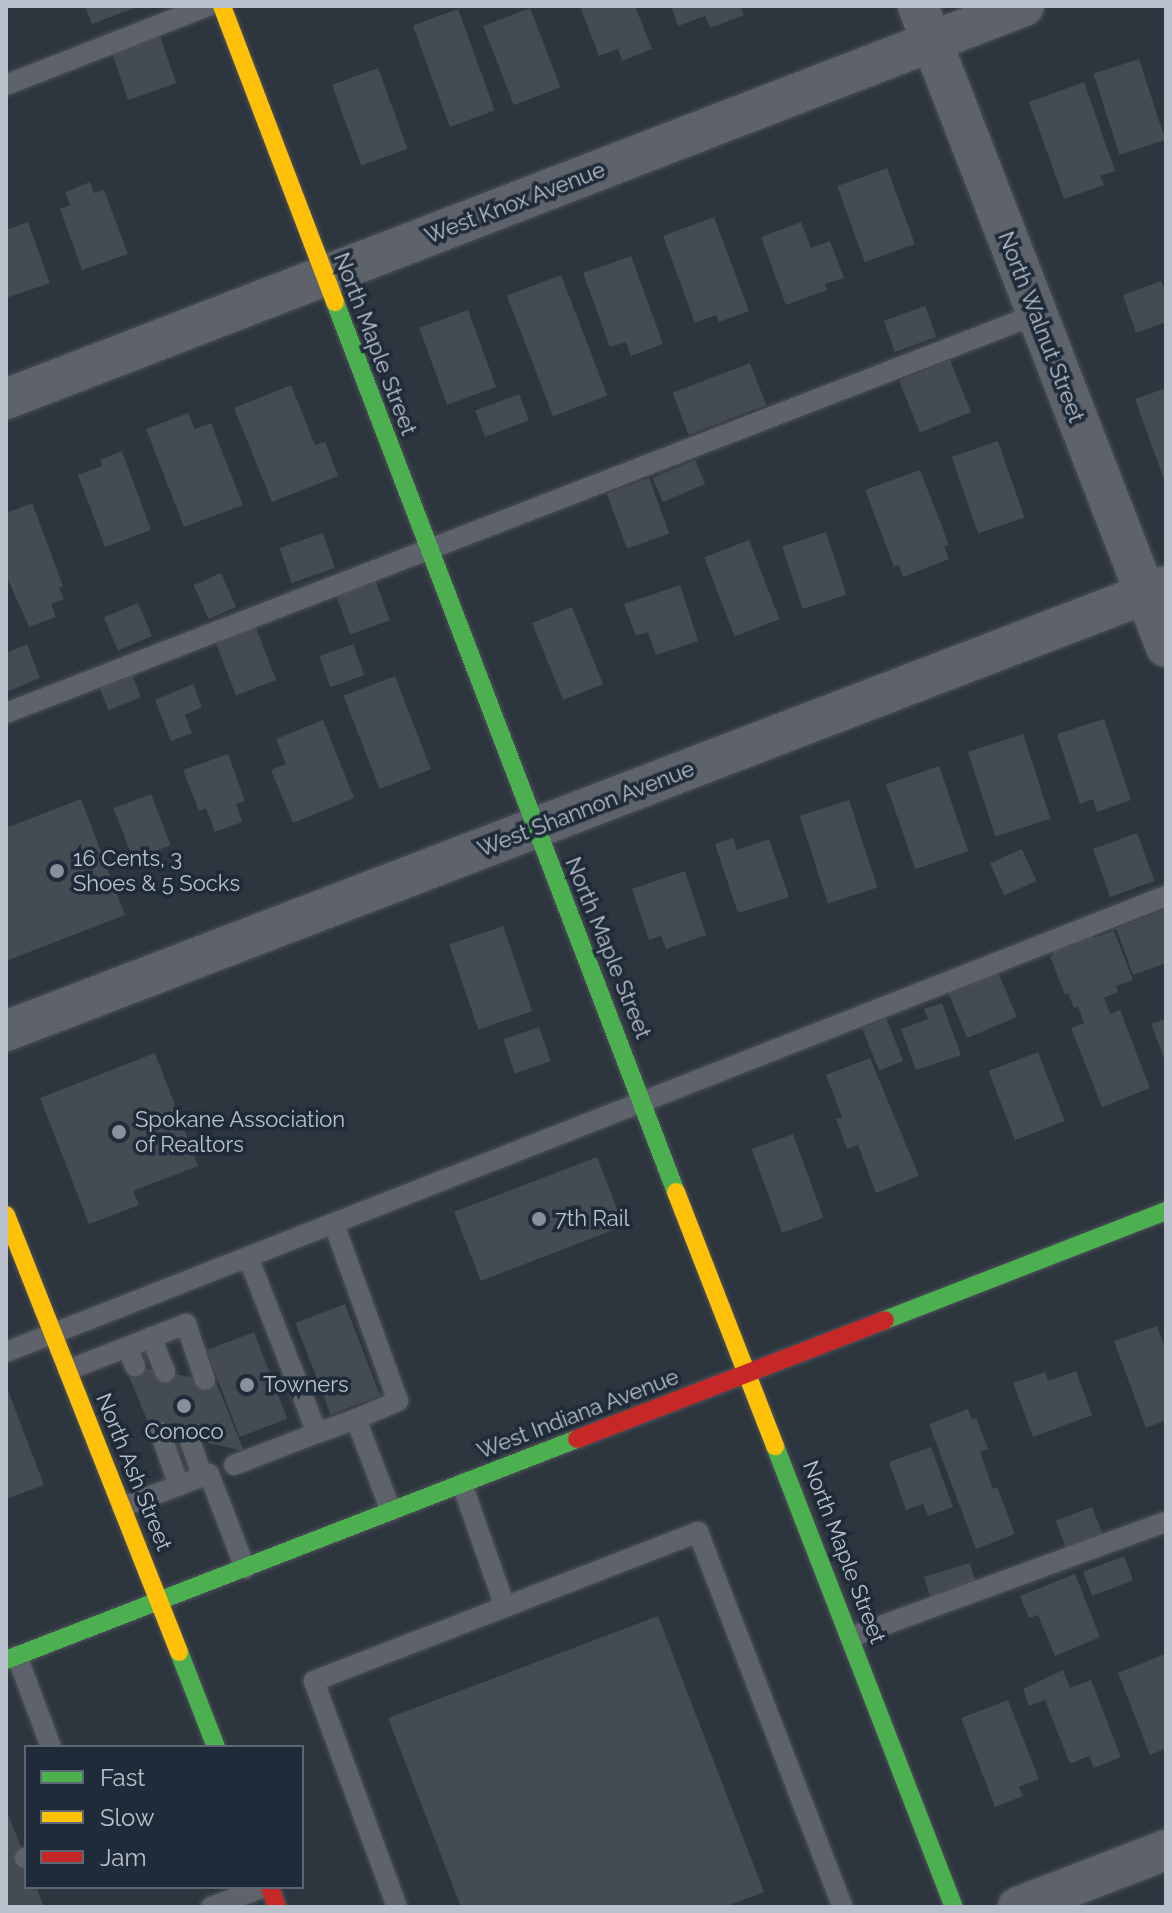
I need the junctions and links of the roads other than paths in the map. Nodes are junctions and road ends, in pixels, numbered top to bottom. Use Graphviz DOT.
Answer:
graph roads {
  1 [pos="208,6"];
  2 [pos="222,6"];
  3 [pos="1024,6"];
  4 [pos="925,24"];
  5 [pos="6,85"];
  6 [pos="323,278"];
  7 [pos="1035,315"];
  8 [pos="6,399"];
  9 [pos="428,551"];
  10 [pos="1156,590"];
  11 [pos="1166,647"];
  12 [pos="6,713"];
  13 [pos="535,828"];
  14 [pos="1166,896"];
  15 [pos="6,1031"];
  16 [pos="644,1102"];
  17 [pos="1166,1211"];
  18 [pos="6,1215"];
  19 [pos="334,1224"];
  20 [pos="248,1257"];
  21 [pos="53,1334"];
  22 [pos="151,1337"];
  23 [pos="6,1352"];
  24 [pos="68,1370"];
  25 [pos="165,1372"];
  26 [pos="748,1374"];
  27 [pos="205,1380"];
  28 [pos="356,1419"];
  29 [pos="160,1432"];
  30 [pos="317,1433"];
  31 [pos="189,1438"];
  32 [pos="206,1476"];
  33 [pos="462,1484"];
  34 [pos="179,1486"];
  35 [pos="122,1507"];
  36 [pos="391,1511"];
  37 [pos="1166,1522"];
  38 [pos="245,1568"];
  39 [pos="160,1601"];
  40 [pos="505,1607"];
  41 [pos="851,1637"];
  42 [pos="12,1658"];
  43 [pos="50,1745"];
  44 [pos="215,1745"];
  45 [pos="1166,1850"];
  46 [pos="261,1889"];
  47 [pos="268,1889"];
  48 [pos="211,1907"];
  49 [pos="277,1907"];
  50 [pos="397,1907"];
  51 [pos="843,1907"];
  52 [pos="954,1907"];
  53 [pos="1018,1907"];
  1 -- 5 [label="lane"];
  2 -- 6 [label="main road, North Maple Street"];
  3 -- 4 [label="street, West Knox Avenue"];
  4 -- 6 [label="street, West Knox Avenue"];
  4 -- 7 [label="street, North Walnut Street"];
  6 -- 8 [label="street, West Knox Avenue"];
  6 -- 9 [label="main road, North Maple Street"];
  7 -- 9 [label="lane"];
  7 -- 10 [label="street, North Walnut Street"];
  9 -- 12 [label="lane"];
  9 -- 13 [label="main road, North Maple Street"];
  10 -- 11 [label="street, North Walnut Street"];
  10 -- 13 [label="street, West Shannon Avenue"];
  13 -- 15 [label="street, West Shannon Avenue"];
  13 -- 16 [label="main road, North Maple Street"];
  14 -- 16 [label="lane"];
  16 -- 19 [label="lane"];
  16 -- 26 [label="main road, North Maple Street"];
  17 -- 26 [label="main road, West Indiana Avenue"];
  18 -- 21 [label="main road, North Ash Street"];
  19 -- 20 [label="lane"];
  19 -- 28 [label="lane"];
  20 -- 21 [label="lane"];
  20 -- 30 [label="lane"];
  21 -- 23 [label="lane"];
  21 -- 24 [label="main road, North Ash Street"];
  22 -- 24 [label="lane"];
  22 -- 25 [label="lane"];
  22 -- 27 [label="lane"];
  24 -- 35 [label="main road, North Ash Street"];
  26 -- 33 [label="main road, West Indiana Avenue"];
  26 -- 41 [label="main road, North Maple Street"];
  28 -- 30 [label="lane"];
  28 -- 36 [label="lane"];
  29 -- 34 [label="lane"];
  30 -- 32 [label="lane"];
  31 -- 32 [label="lane"];
  32 -- 34 [label="lane"];
  32 -- 38 [label="lane"];
  33 -- 36 [label="main road, West Indiana Avenue"];
  33 -- 40 [label="lane"];
  34 -- 35 [label="lane"];
  35 -- 39 [label="main road, North Ash Street"];
  36 -- 38 [label="main road, West Indiana Avenue"];
  37 -- 41 [label="lane"];
  38 -- 39 [label="main road, West Indiana Avenue"];
  39 -- 42 [label="main road, West Indiana Avenue"];
  39 -- 44 [label="main road, North Ash Street"];
  40 -- 50 [label="lane"];
  40 -- 51 [label="lane"];
  41 -- 52 [label="main road, North Maple Street"];
  42 -- 43 [label="lane"];
  45 -- 53 [label="street"];
  46 -- 48 [label="lane"];
  47 -- 49 [label="main road"];
}
